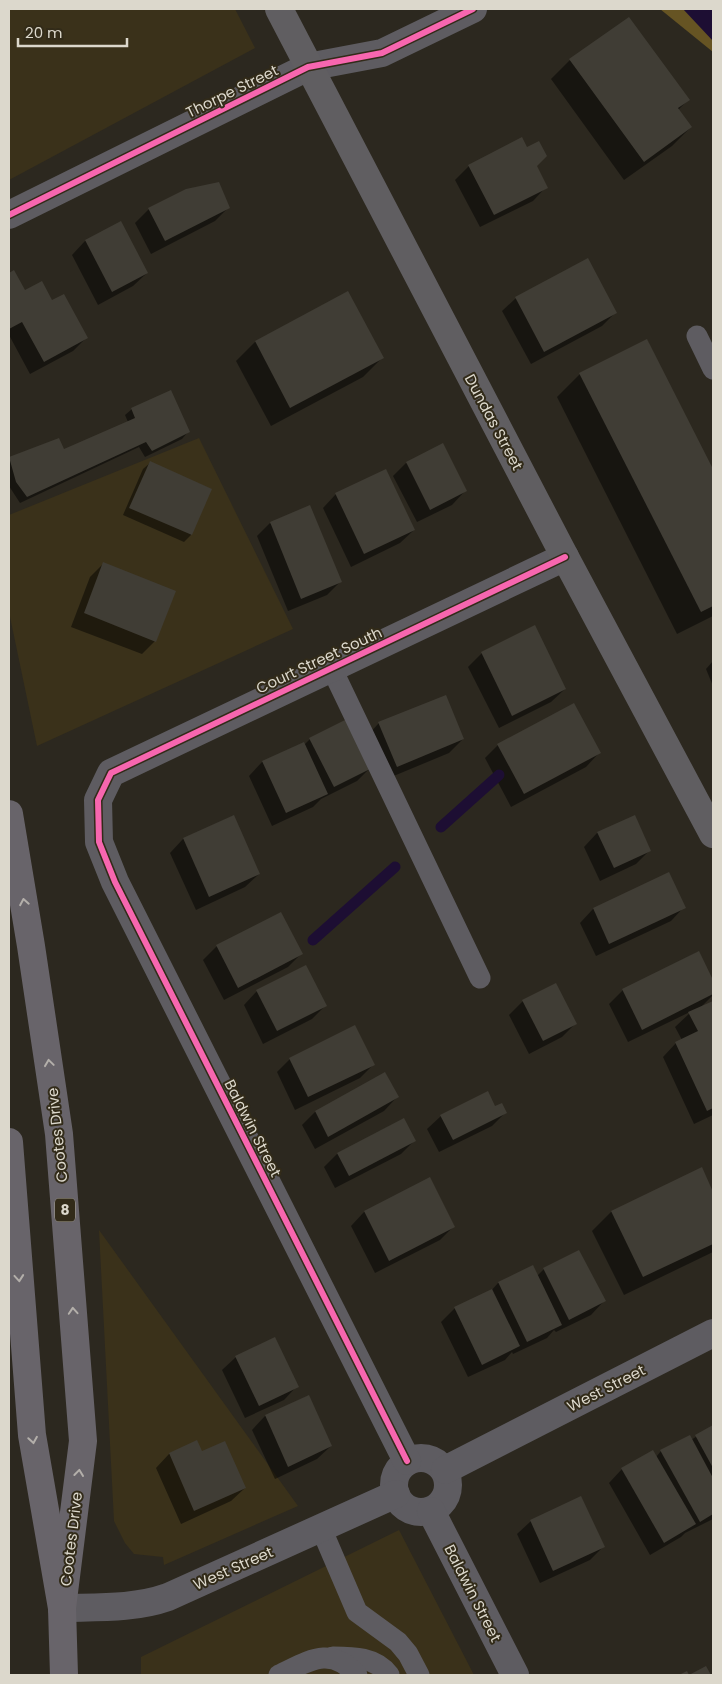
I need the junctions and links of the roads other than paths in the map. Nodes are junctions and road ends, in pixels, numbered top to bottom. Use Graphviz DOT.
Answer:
graph roads {
  1 [pos="279,9"];
  2 [pos="472,9"];
  3 [pos="308,67"];
  4 [pos="9,215"];
  5 [pos="696,336"];
  6 [pos="713,369"];
  7 [pos="565,557"];
  8 [pos="331,667"];
  9 [pos="98,800"];
  10 [pos="9,814"];
  11 [pos="709,818"];
  12 [pos="480,978"];
  13 [pos="9,1142"];
  14 [pos="713,1333"];
  15 [pos="406,1461"];
  16 [pos="445,1470"];
  17 [pos="396,1494"];
  18 [pos="431,1511"];
  19 [pos="321,1528"];
  20 [pos="62,1608"];
  21 [pos="330,1657"];
  22 [pos="64,1675"];
  23 [pos="279,1675"];
  24 [pos="357,1675"];
  25 [pos="389,1675"];
  26 [pos="419,1675"];
  27 [pos="515,1675"];
  1 -- 3 [label="main road, Dundas Street"];
  2 -- 3 [label="street, Thorpe Street"];
  3 -- 4 [label="street, Thorpe Street"];
  3 -- 7 [label="main road, Dundas Street"];
  5 -- 6 [label="lane"];
  7 -- 8 [label="street, Court Street South"];
  7 -- 11 [label="main road, Dundas Street"];
  8 -- 9 [label="street, Court Street South"];
  8 -- 12 [label="lane"];
  9 -- 15 [label="street, Baldwin Street"];
  20 -- 10 [label="main road, Cootes Drive / 8, one-way"];
  13 -- 20 [label="main road, Cootes Drive / 8, one-way"];
  14 -- 16 [label="street, West Street"];
  15 -- 16 [label="street"];
  15 -- 17 [label="street"];
  16 -- 18 [label="street"];
  17 -- 18 [label="street"];
  17 -- 19 [label="street, West Street"];
  18 -- 27 [label="street, Baldwin Street"];
  19 -- 20 [label="street, West Street"];
  19 -- 26 [label="lane"];
  20 -- 22 [label="main road, Cootes Drive / 8"];
  21 -- 23 [label="lane"];
  21 -- 24 [label="lane"];
  21 -- 25 [label="lane"];
}
